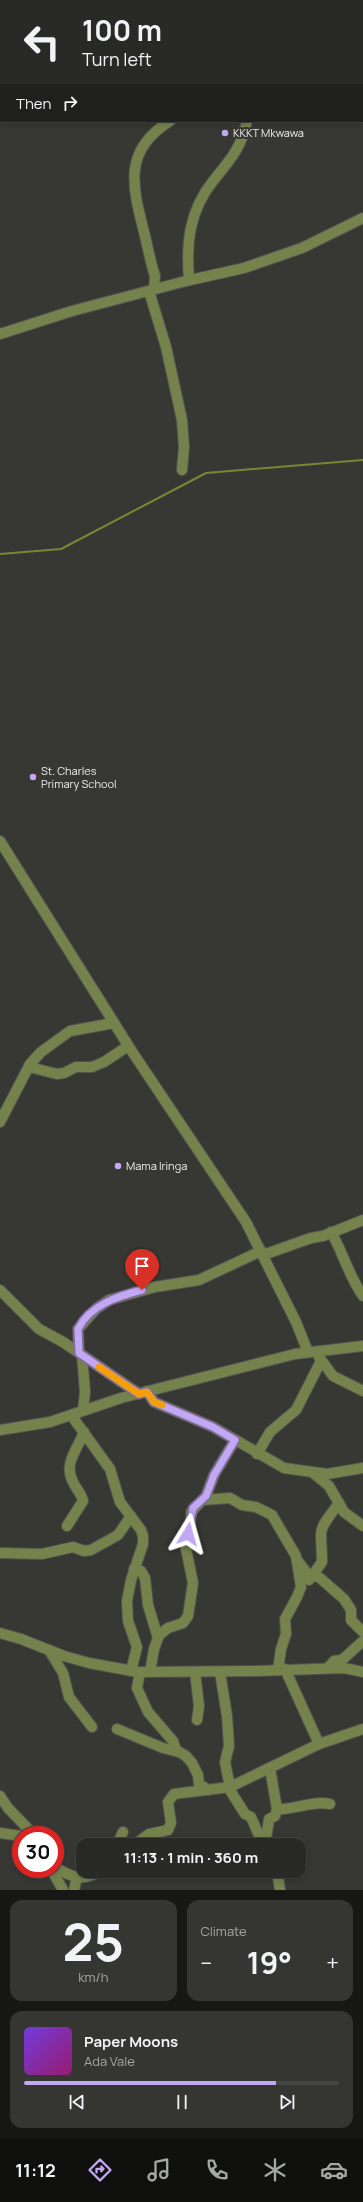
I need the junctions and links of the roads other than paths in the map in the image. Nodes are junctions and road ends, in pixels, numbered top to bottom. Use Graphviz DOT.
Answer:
graph roads {
  1 [pos="168,122"];
  2 [pos="247,122"];
  3 [pos="363,218"];
  4 [pos="189,280"];
  5 [pos="151,290"];
  6 [pos="0,334"];
  7 [pos="182,470"];
  8 [pos="0,841"];
  9 [pos="114,1023"];
  10 [pos="128,1046"];
  11 [pos="29,1066"];
  12 [pos="0,1122"];
  13 [pos="363,1220"];
  14 [pos="331,1232"];
  15 [pos="262,1253"];
  16 [pos="0,1290"];
  17 [pos="363,1296"];
  18 [pos="363,1346"];
  19 [pos="312,1352"];
  20 [pos="80,1354"];
  21 [pos="321,1361"];
  22 [pos="363,1391"];
  23 [pos="143,1393"];
  24 [pos="83,1410"];
  25 [pos="71,1415"];
  26 [pos="0,1430"];
  27 [pos="84,1432"];
  28 [pos="235,1440"];
  29 [pos="257,1454"];
  30 [pos="363,1468"];
  31 [pos="312,1472"];
  32 [pos="203,1500"];
  33 [pos="339,1503"];
  34 [pos="131,1516"];
  35 [pos="67,1526"];
  36 [pos="363,1526"];
  37 [pos="0,1553"];
  38 [pos="297,1560"];
  39 [pos="134,1569"];
  40 [pos="314,1576"];
  41 [pos="301,1587"];
  42 [pos="363,1632"];
  43 [pos="0,1634"];
  44 [pos="158,1638"];
  45 [pos="363,1641"];
  46 [pos="49,1650"];
  47 [pos="328,1668"];
  48 [pos="282,1670"];
  49 [pos="140,1672"];
  50 [pos="195,1672"];
  51 [pos="220,1672"];
  52 [pos="363,1672"];
  53 [pos="197,1720"];
  54 [pos="92,1727"];
  55 [pos="117,1729"];
  56 [pos="363,1729"];
  57 [pos="319,1744"];
  58 [pos="179,1752"];
  59 [pos="270,1768"];
  60 [pos="229,1787"];
  61 [pos="208,1790"];
  62 [pos="1,1800"];
  63 [pos="330,1804"];
  64 [pos="277,1809"];
  65 [pos="26,1826"];
  66 [pos="123,1832"];
  67 [pos="0,1833"];
  68 [pos="12,1835"];
  69 [pos="120,1838"];
  70 [pos="144,1838"];
  71 [pos="261,1838"];
  72 [pos="265,1838"];
  73 [pos="64,1871"];
  74 [pos="76,1877"];
  75 [pos="56,1878"];
  76 [pos="77,1878"];
  77 [pos="278,1878"];
  78 [pos="63,1890"];
  79 [pos="74,1890"];
  80 [pos="280,1890"];
  1 -- 5 [label="street"];
  2 -- 4 [label="street"];
  3 -- 4 [label="street"];
  4 -- 5 [label="street"];
  5 -- 6 [label="street"];
  5 -- 7 [label="street"];
  8 -- 9 [label="street"];
  9 -- 10 [label="street"];
  9 -- 11 [label="street"];
  10 -- 11 [label="street"];
  10 -- 15 [label="street"];
  11 -- 12 [label="street"];
  13 -- 14 [label="street"];
  14 -- 15 [label="street"];
  14 -- 17 [label="street"];
  15 -- 19 [label="street"];
  15 -- 20 [label="street"];
  16 -- 20 [label="street"];
  18 -- 19 [label="street"];
  19 -- 21 [label="street"];
  19 -- 23 [label="street"];
  20 -- 23 [label="street"];
  20 -- 24 [label="street"];
  21 -- 22 [label="street"];
  21 -- 29 [label="street"];
  23 -- 24 [label="street"];
  23 -- 28 [label="street"];
  24 -- 25 [label="street"];
  25 -- 26 [label="street"];
  25 -- 27 [label="street"];
  27 -- 34 [label="street"];
  27 -- 35 [label="street"];
  28 -- 29 [label="street"];
  28 -- 32 [label="street"];
  29 -- 31 [label="street"];
  30 -- 31 [label="street"];
  31 -- 33 [label="street"];
  32 -- 38 [label="street"];
  32 -- 44 [label="street"];
  33 -- 36 [label="street"];
  33 -- 40 [label="street"];
  34 -- 37 [label="street"];
  34 -- 39 [label="street"];
  38 -- 40 [label="street"];
  38 -- 41 [label="street"];
  39 -- 44 [label="street"];
  39 -- 49 [label="street"];
  40 -- 41 [label="street"];
  40 -- 42 [label="street"];
  41 -- 48 [label="street"];
  43 -- 46 [label="street"];
  44 -- 49 [label="street"];
  45 -- 47 [label="street"];
  46 -- 49 [label="street"];
  46 -- 54 [label="street"];
  47 -- 48 [label="street"];
  47 -- 52 [label="street"];
  48 -- 51 [label="street"];
  48 -- 57 [label="street"];
  49 -- 50 [label="street"];
  49 -- 58 [label="street"];
  50 -- 51 [label="street"];
  50 -- 53 [label="street"];
  51 -- 60 [label="street"];
  55 -- 58 [label="street"];
  56 -- 57 [label="street"];
  57 -- 59 [label="street"];
  58 -- 61 [label="street"];
  59 -- 60 [label="street"];
  59 -- 64 [label="street"];
  60 -- 61 [label="street"];
  60 -- 71 [label="street"];
  61 -- 70 [label="street"];
  62 -- 65 [label="street"];
  63 -- 64 [label="street"];
  64 -- 72 [label="street"];
  66 -- 69 [label="street"];
  67 -- 68 [label="street"];
  73 -- 74 [label="street"];
  75 -- 78 [label="street"];
  76 -- 79 [label="street"];
  77 -- 80 [label="street"];
}
